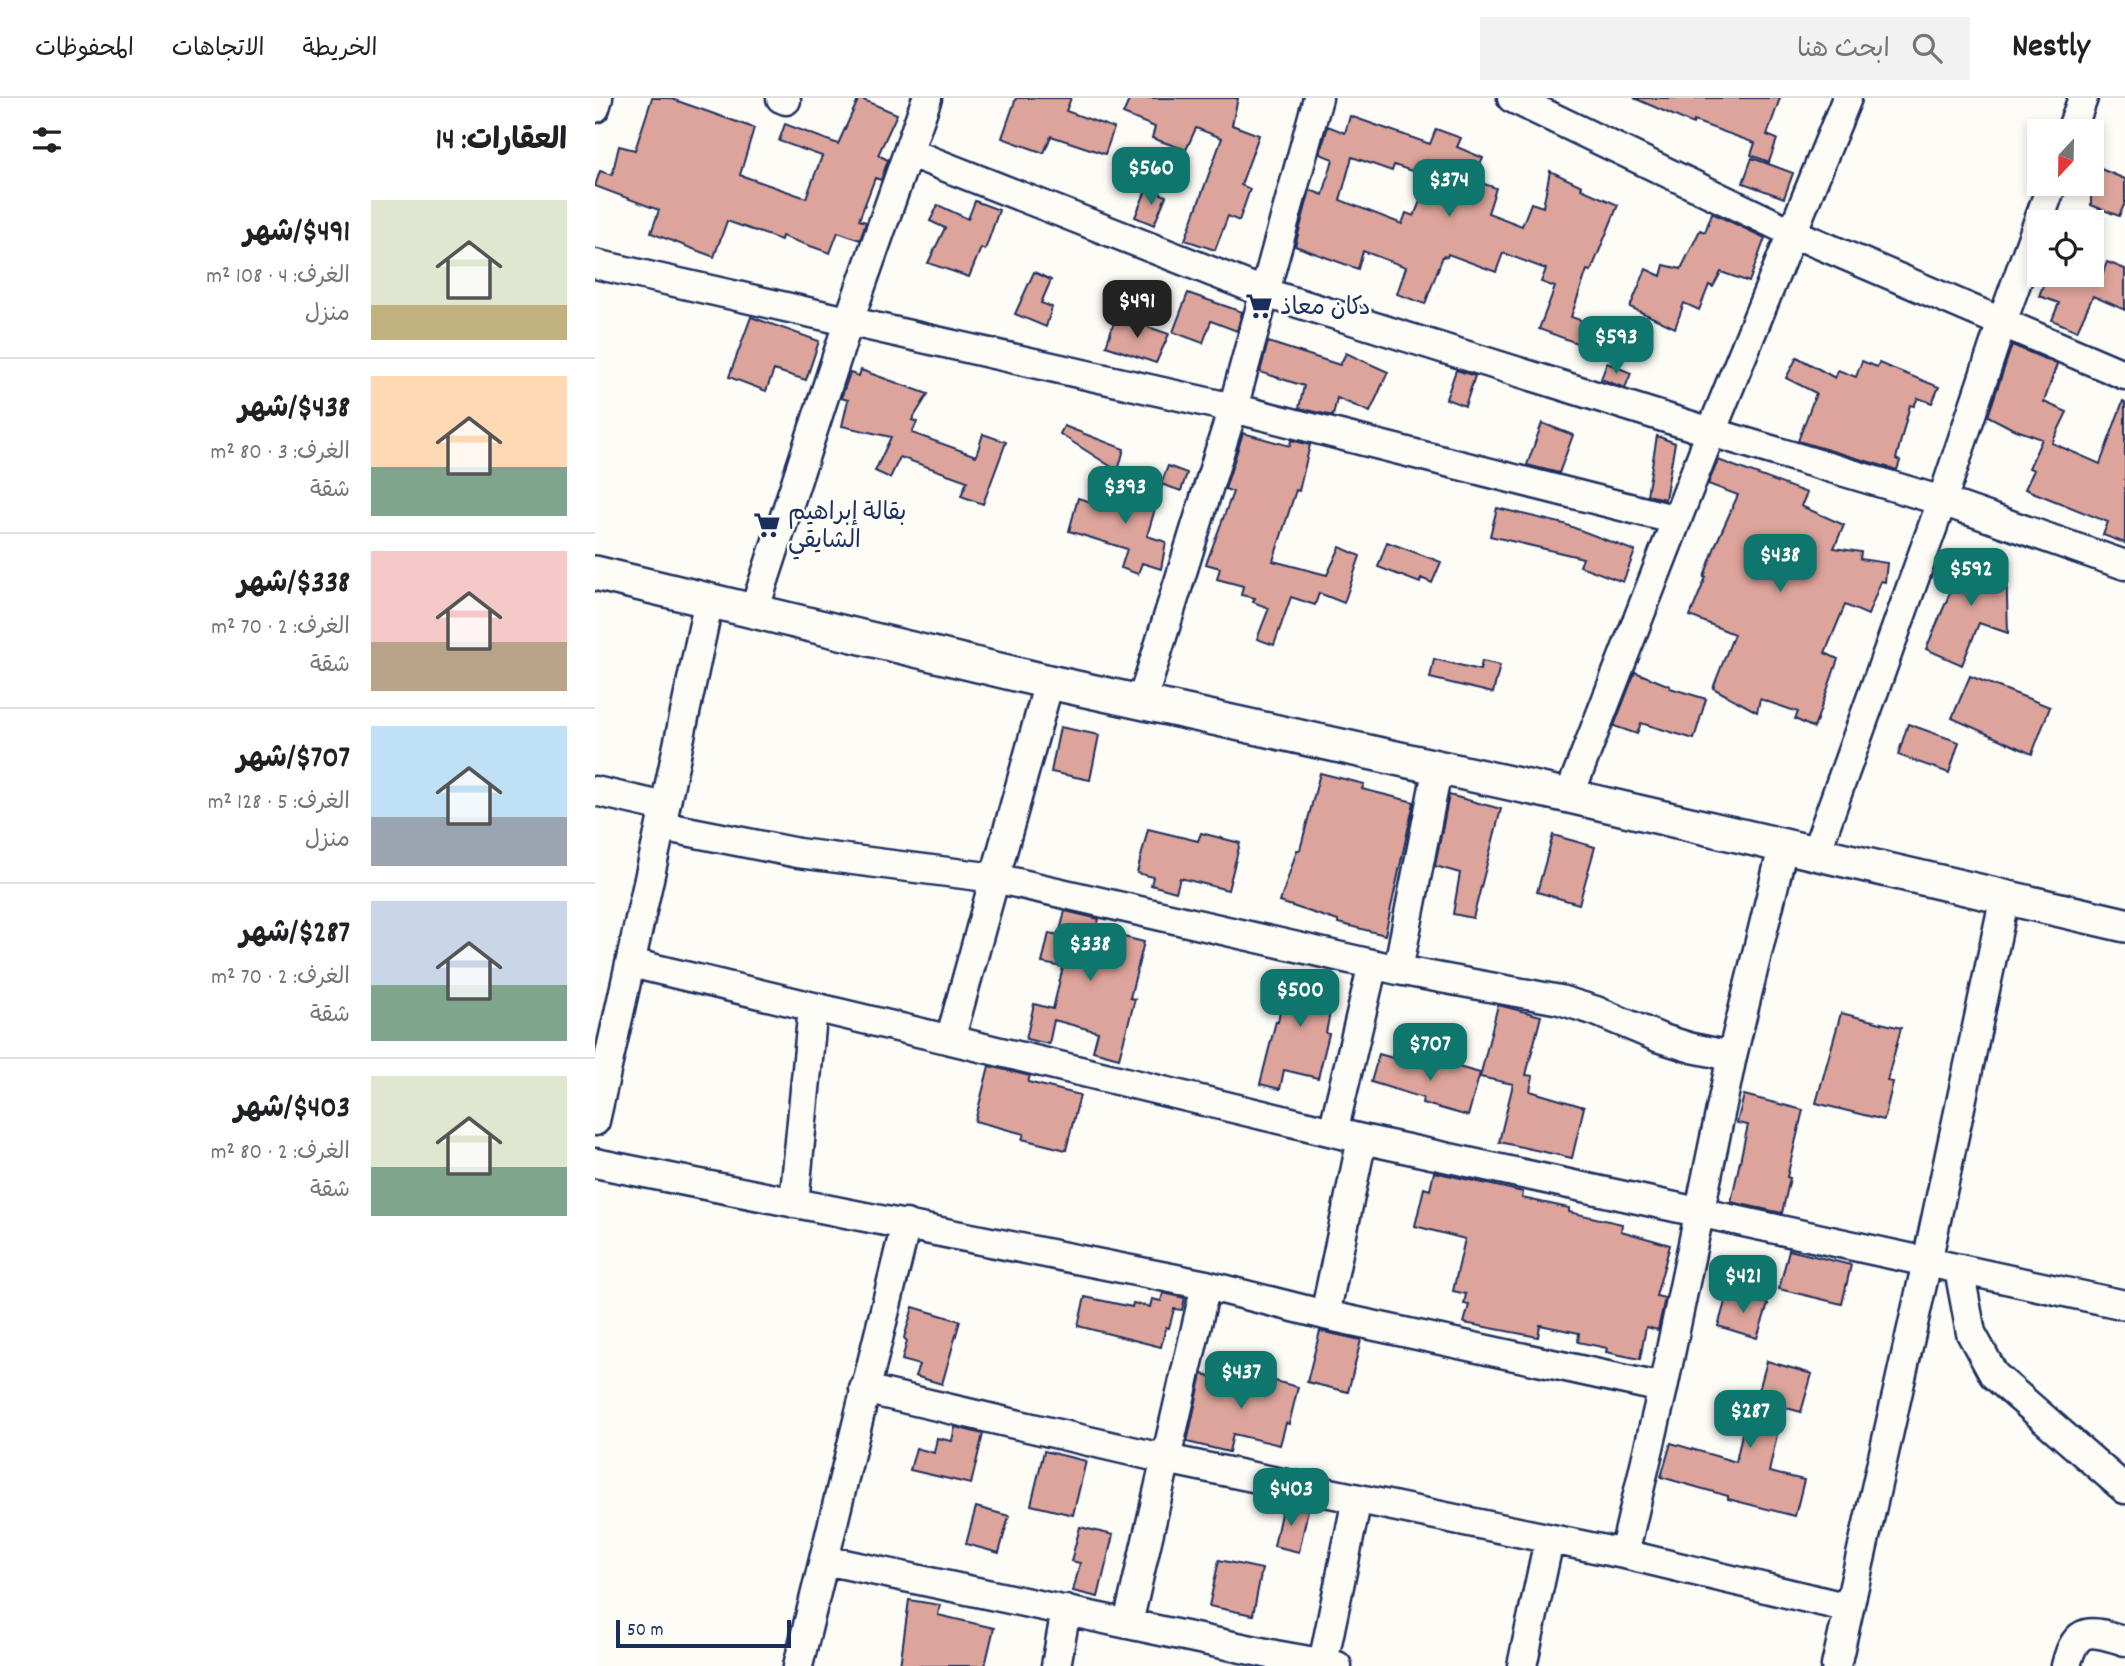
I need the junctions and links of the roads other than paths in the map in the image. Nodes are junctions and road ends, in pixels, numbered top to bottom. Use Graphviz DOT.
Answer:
graph roads {
  1 [pos="599,98"];
  2 [pos="927,98"];
  3 [pos="1318,98"];
  4 [pos="1512,98"];
  5 [pos="1847,98"];
  6 [pos="2084,98"];
  7 [pos="595,108"];
  8 [pos="2076,119"];
  9 [pos="908,152"];
  10 [pos="2048,196"];
  11 [pos="1793,233"];
  12 [pos="595,264"];
  13 [pos="1266,293"];
  14 [pos="2002,322"];
  15 [pos="848,323"];
  16 [pos="2125,375"];
  17 [pos="1233,408"];
  18 [pos="1711,432"];
  19 [pos="1942,501"];
  20 [pos="1677,520"];
  21 [pos="2125,565"];
  22 [pos="595,573"];
  23 [pos="709,600"];
  24 [pos="754,611"];
  25 [pos="1048,682"];
  26 [pos="1142,701"];
  27 [pos="1438,766"];
  28 [pos="595,791"];
  29 [pos="1569,796"];
  30 [pos="663,816"];
  31 [pos="1783,847"];
  32 [pos="1817,852"];
  33 [pos="995,878"];
  34 [pos="2005,896"];
  35 [pos="2125,925"];
  36 [pos="631,963"];
  37 [pos="1386,967"];
  38 [pos="813,1007"];
  39 [pos="950,1040"];
  40 [pos="1732,1056"];
  41 [pos="595,1121"];
  42 [pos="1333,1132"];
  43 [pos="1362,1139"];
  44 [pos="595,1163"];
  45 [pos="794,1203"];
  46 [pos="1700,1211"];
  47 [pos="906,1224"];
  48 [pos="1927,1262"];
  49 [pos="1959,1269"];
  50 [pos="1206,1285"];
  51 [pos="2125,1305"];
  52 [pos="1325,1315"];
  53 [pos="1663,1388"];
  54 [pos="864,1389"];
  55 [pos="1166,1459"];
  56 [pos="2125,1489"];
  57 [pos="1357,1499"];
  58 [pos="1549,1540"];
  59 [pos="1624,1554"];
  60 [pos="825,1560"];
  61 [pos="1849,1608"];
  62 [pos="1066,1610"];
  63 [pos="1128,1623"];
  64 [pos="2125,1641"];
  65 [pos="1274,1661"];
  66 [pos="1330,1664"];
  67 [pos="798,1666"];
  68 [pos="1056,1666"];
  69 [pos="1522,1666"];
  70 [pos="1836,1666"];
  71 [pos="2066,1666"];
  1 -- 7 [label="street"];
  2 -- 9 [label="street"];
  3 -- 13 [label="street"];
  4 -- 11 [label="street"];
  5 -- 11 [label="street"];
  6 -- 8 [label="street"];
  9 -- 13 [label="street"];
  9 -- 15 [label="street"];
  10 -- 14 [label="street"];
  11 -- 14 [label="street"];
  11 -- 18 [label="street"];
  12 -- 15 [label="street"];
  13 -- 17 [label="street"];
  13 -- 18 [label="street"];
  14 -- 16 [label="street"];
  14 -- 19 [label="street"];
  15 -- 17 [label="street"];
  15 -- 24 [label="street"];
  17 -- 20 [label="street"];
  17 -- 26 [label="street"];
  18 -- 19 [label="street"];
  18 -- 20 [label="street"];
  19 -- 21 [label="street"];
  19 -- 32 [label="street"];
  20 -- 29 [label="street"];
  22 -- 23 [label="street"];
  23 -- 24 [label="street"];
  23 -- 30 [label="street"];
  24 -- 25 [label="street"];
  25 -- 26 [label="street"];
  25 -- 33 [label="street"];
  26 -- 27 [label="street"];
  27 -- 29 [label="street"];
  27 -- 37 [label="street"];
  28 -- 30 [label="street"];
  29 -- 31 [label="street"];
  30 -- 33 [label="street"];
  30 -- 36 [label="street"];
  31 -- 32 [label="street"];
  31 -- 40 [label="street"];
  32 -- 34 [label="street"];
  33 -- 37 [label="street"];
  33 -- 39 [label="street"];
  34 -- 35 [label="street"];
  34 -- 48 [label="street"];
  36 -- 38 [label="street"];
  36 -- 41 [label="street"];
  37 -- 40 [label="street"];
  37 -- 42 [label="street"];
  38 -- 39 [label="street"];
  38 -- 45 [label="street"];
  39 -- 42 [label="street"];
  40 -- 46 [label="street"];
  42 -- 43 [label="street"];
  43 -- 46 [label="street"];
  43 -- 52 [label="street"];
  44 -- 45 [label="street"];
  45 -- 47 [label="street"];
  46 -- 48 [label="street"];
  46 -- 53 [label="street"];
  47 -- 50 [label="street"];
  47 -- 54 [label="street"];
  48 -- 49 [label="street"];
  48 -- 61 [label="street"];
  49 -- 51 [label="street"];
  49 -- 56 [label="street"];
  50 -- 52 [label="street"];
  50 -- 55 [label="street"];
  52 -- 53 [label="street"];
  53 -- 59 [label="street"];
  54 -- 55 [label="street"];
  54 -- 60 [label="street"];
  55 -- 57 [label="street"];
  55 -- 63 [label="street"];
  57 -- 58 [label="street"];
  57 -- 66 [label="street"];
  58 -- 59 [label="street"];
  58 -- 69 [label="street"];
  59 -- 61 [label="street"];
  60 -- 62 [label="street"];
  60 -- 67 [label="street"];
  61 -- 70 [label="street"];
  62 -- 63 [label="street"];
  62 -- 68 [label="street"];
  63 -- 65 [label="street"];
  64 -- 71 [label="street"];
  65 -- 66 [label="street"];
}
